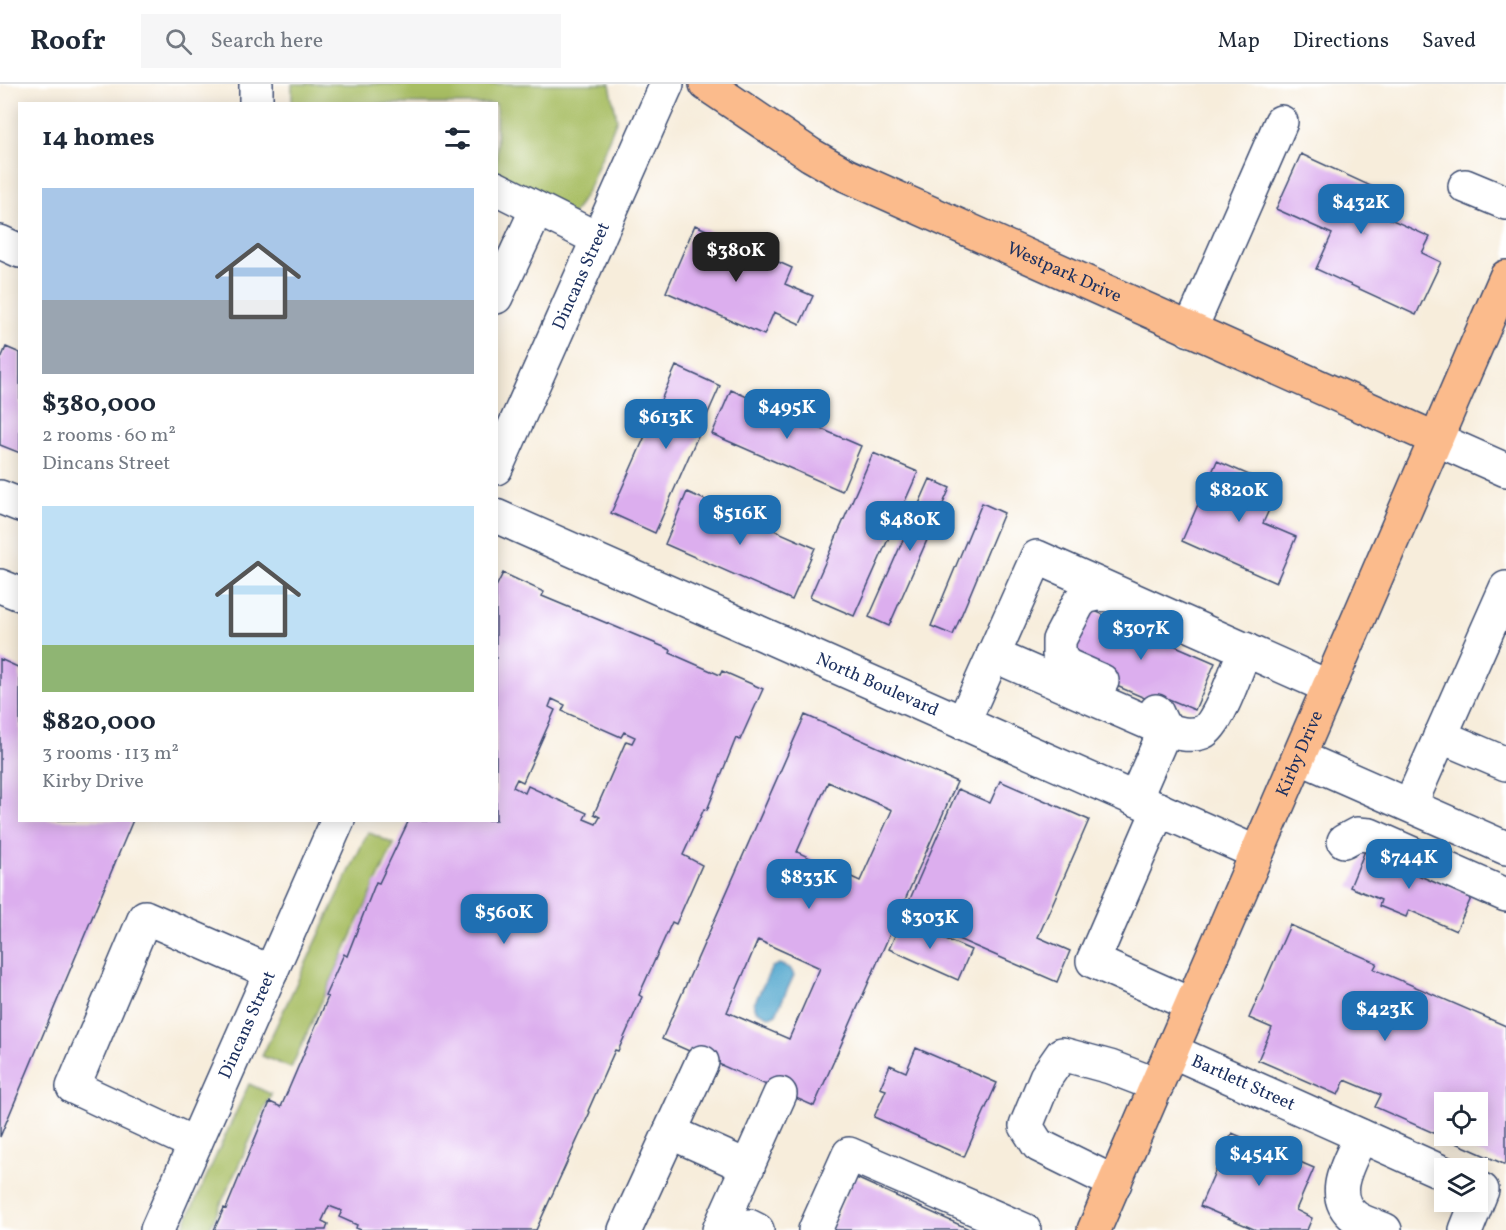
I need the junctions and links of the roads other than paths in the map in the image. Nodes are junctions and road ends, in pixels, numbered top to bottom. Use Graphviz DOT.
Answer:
graph roads {
  1 [pos="256,84"];
  2 [pos="667,84"];
  3 [pos="706,84"];
  4 [pos="256,102"];
  5 [pos="1281,122"];
  6 [pos="1465,186"];
  7 [pos="498,189"];
  8 [pos="1506,203"];
  9 [pos="537,209"];
  10 [pos="598,239"];
  11 [pos="0,242"];
  12 [pos="18,250"];
  13 [pos="1506,277"];
  14 [pos="498,293"];
  15 [pos="1190,330"];
  16 [pos="1436,439"];
  17 [pos="498,464"];
  18 [pos="1506,470"];
  19 [pos="0,497"];
  20 [pos="18,504"];
  21 [pos="498,517"];
  22 [pos="0,586"];
  23 [pos="1506,588"];
  24 [pos="18,593"];
  25 [pos="1125,596"];
  26 [pos="1245,650"];
  27 [pos="993,655"];
  28 [pos="1329,687"];
  29 [pos="963,723"];
  30 [pos="1166,730"];
  31 [pos="1440,736"];
  32 [pos="1299,757"];
  33 [pos="1506,764"];
  34 [pos="1147,804"];
  35 [pos="1410,806"];
  36 [pos="337,822"];
  37 [pos="1344,841"];
  38 [pos="1506,848"];
  39 [pos="1257,853"];
  40 [pos="1506,895"];
  41 [pos="271,972"];
  42 [pos="1192,1005"];
  43 [pos="1172,1052"];
  44 [pos="702,1062"];
  45 [pos="1157,1085"];
  46 [pos="780,1094"];
  47 [pos="670,1132"];
  48 [pos="1362,1136"];
  49 [pos="195,1144"];
  50 [pos="748,1167"];
  51 [pos="1434,1168"];
  52 [pos="1115,1183"];
  53 [pos="1489,1193"];
  54 [pos="157,1230"];
  55 [pos="625,1230"];
  56 [pos="719,1230"];
  57 [pos="747,1230"];
  58 [pos="757,1230"];
  59 [pos="815,1230"];
  60 [pos="1024,1230"];
  61 [pos="1094,1230"];
  62 [pos="1384,1230"];
  63 [pos="1466,1230"];
  1 -- 4 [label="street"];
  2 -- 10 [label="street, Dincans Street"];
  3 -- 15 [label="main road, Westpark Drive"];
  5 -- 15 [label="street"];
  6 -- 8 [label="street"];
  7 -- 9 [label="street"];
  9 -- 10 [label="street"];
  9 -- 14 [label="street"];
  10 -- 17 [label="street, Dincans Street"];
  11 -- 12 [label="street"];
  13 -- 16 [label="main road, Kirby Drive"];
  15 -- 16 [label="main road, Westpark Drive"];
  16 -- 18 [label="street"];
  16 -- 28 [label="main road, Kirby Drive"];
  19 -- 20 [label="street"];
  21 -- 29 [label="street, North Boulevard"];
  22 -- 24 [label="street"];
  23 -- 31 [label="street"];
  25 -- 26 [label="street"];
  25 -- 27 [label="street"];
  25 -- 30 [label="street"];
  26 -- 28 [label="street"];
  26 -- 30 [label="street"];
  27 -- 29 [label="street"];
  27 -- 30 [label="street"];
  28 -- 32 [label="main road, Kirby Drive"];
  29 -- 34 [label="street, North Boulevard"];
  30 -- 34 [label="street"];
  31 -- 33 [label="street"];
  31 -- 35 [label="street"];
  32 -- 35 [label="street"];
  32 -- 39 [label="main road, Kirby Drive"];
  34 -- 39 [label="street, North Boulevard"];
  34 -- 42 [label="street"];
  35 -- 38 [label="street"];
  36 -- 41 [label="street, Dincans Street"];
  37 -- 40 [label="street"];
  39 -- 42 [label="main road, Kirby Drive"];
  41 -- 49 [label="street, Dincans Street"];
  41 -- 49 [label="street"];
  42 -- 43 [label="main road, Kirby Drive"];
  43 -- 45 [label="main road, Kirby Drive"];
  43 -- 48 [label="street, Bartlett Street"];
  44 -- 47 [label="street"];
  45 -- 52 [label="main road, Kirby Drive"];
  45 -- 52 [label="street"];
  46 -- 50 [label="street"];
  47 -- 50 [label="street"];
  47 -- 55 [label="street"];
  48 -- 51 [label="street, Bartlett Street"];
  48 -- 62 [label="street"];
  49 -- 54 [label="street, Dincans Street"];
  50 -- 56 [label="street"];
  52 -- 61 [label="main road, Kirby Drive"];
  53 -- 63 [label="street"];
  57 -- 58 [label="street"];
  59 -- 60 [label="street"];
}
